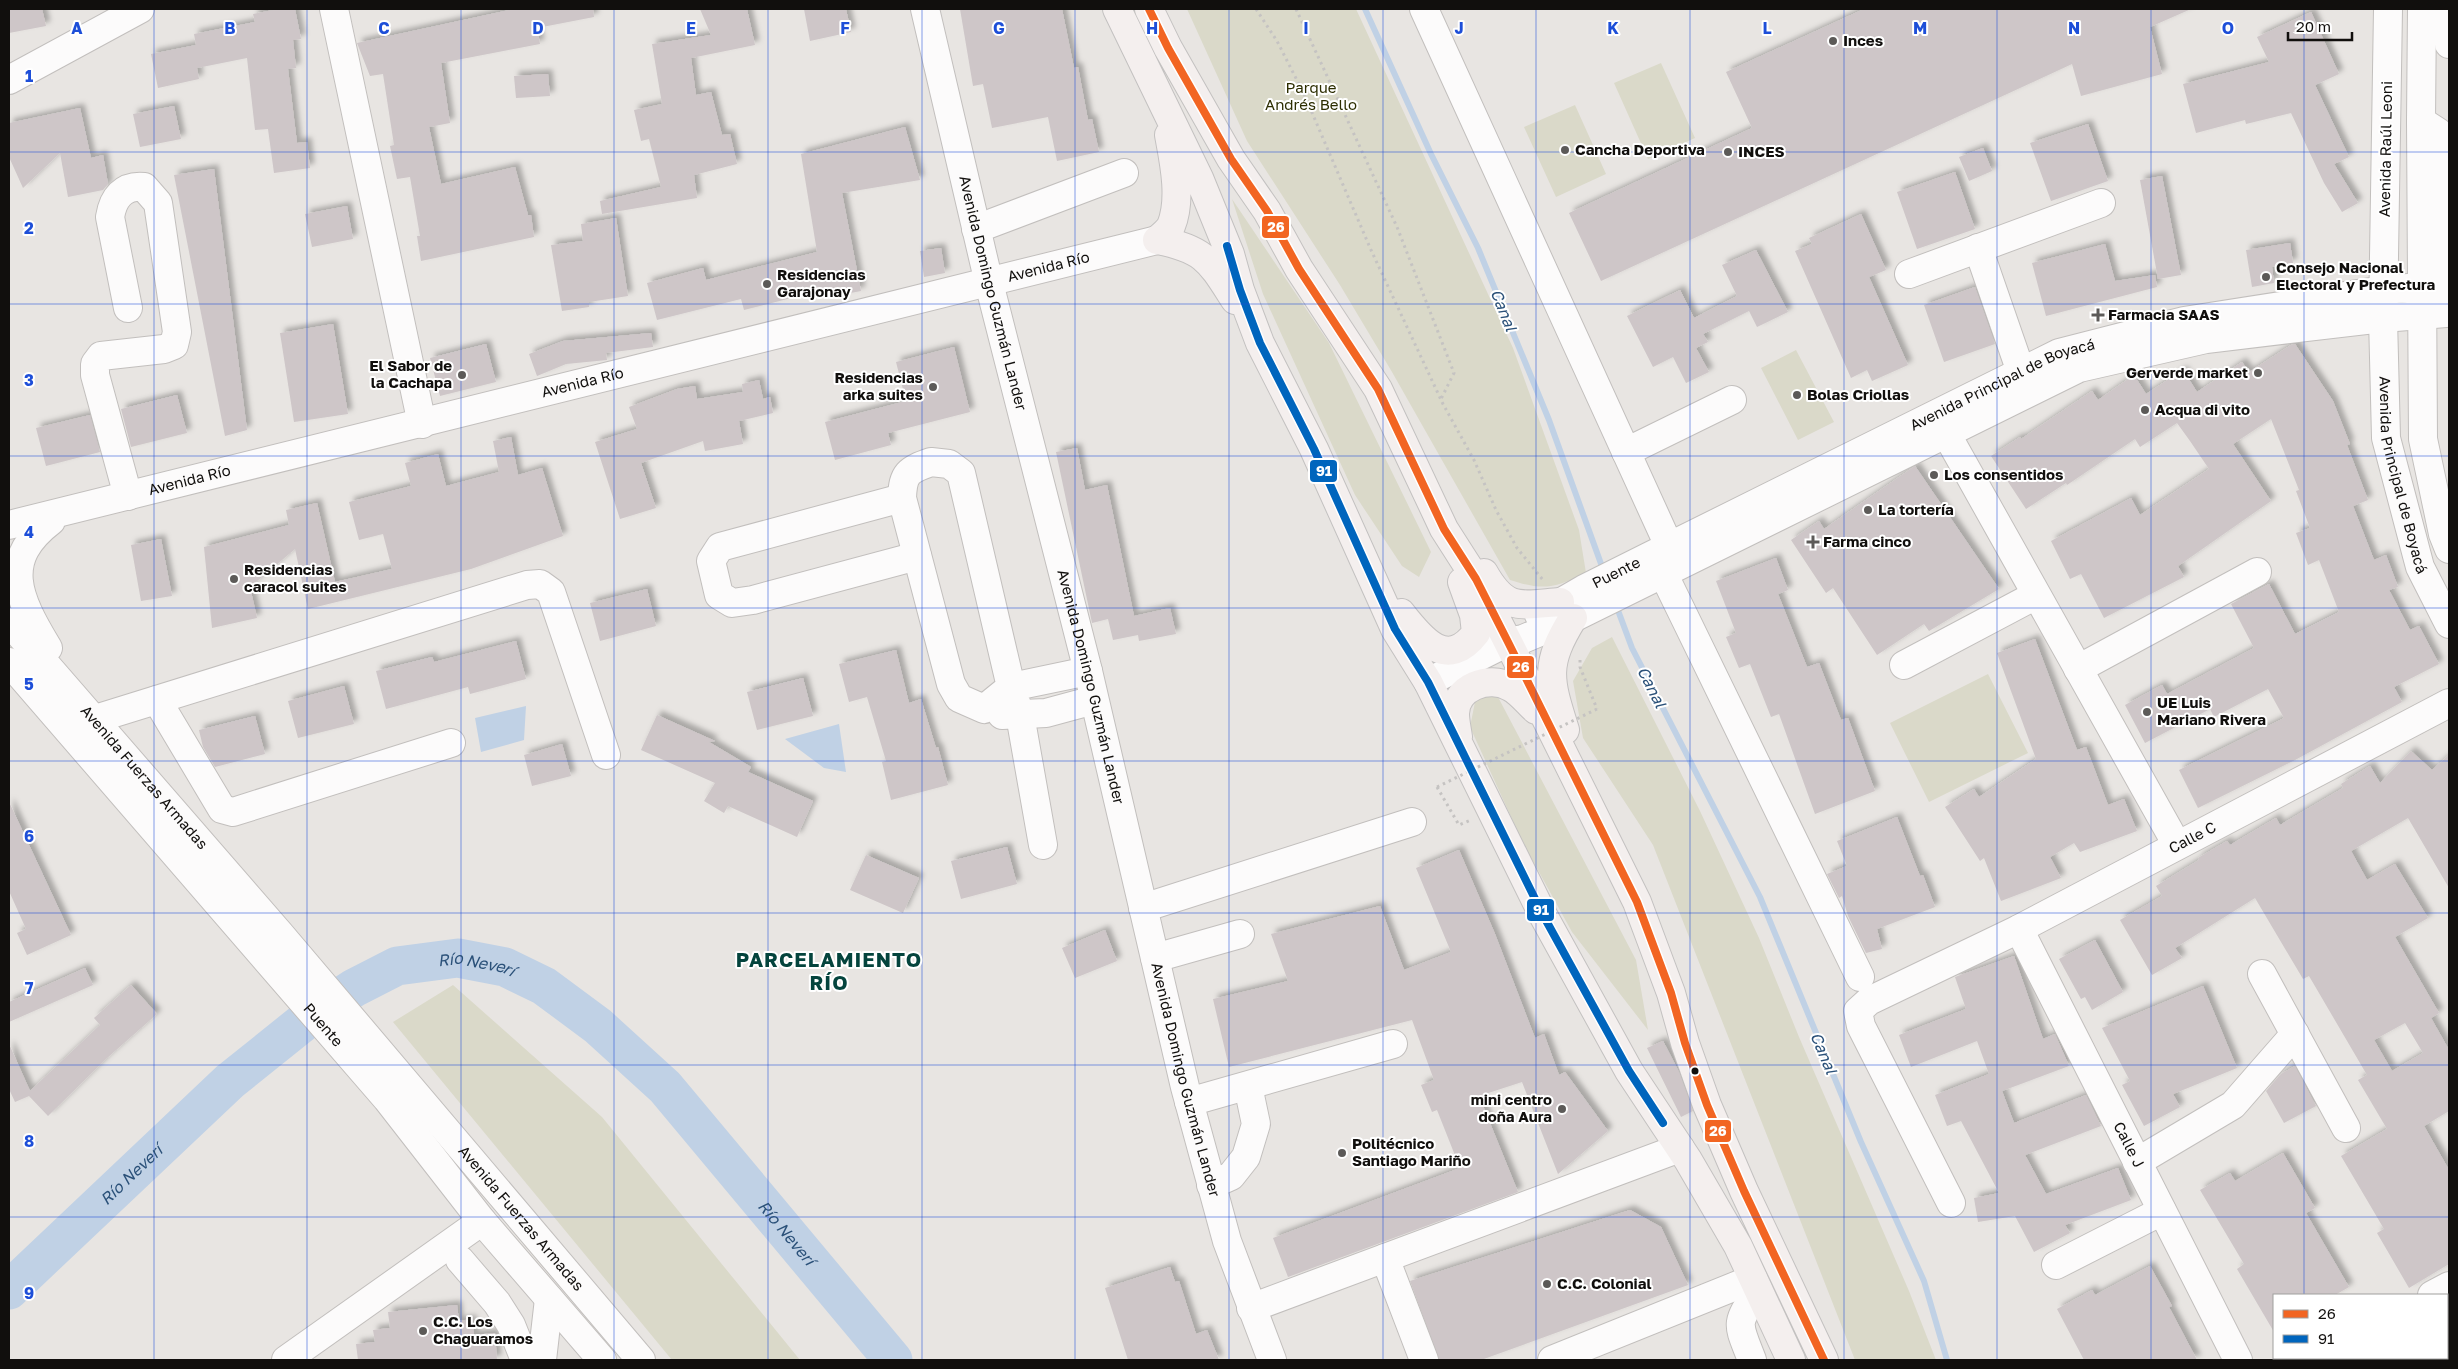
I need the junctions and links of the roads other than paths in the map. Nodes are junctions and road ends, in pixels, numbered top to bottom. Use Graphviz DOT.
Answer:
graph roads {
  1 [pos="140,9"];
  2 [pos="334,9"];
  3 [pos="925,9"];
  4 [pos="1117,9"];
  5 [pos="1149,9"];
  6 [pos="1424,9"];
  7 [pos="2388,9"];
  8 [pos="2422,9"];
  9 [pos="2447,9"];
  10 [pos="2449,44"];
  11 [pos="9,80"];
  12 [pos="1163,104"];
  13 [pos="2421,121"];
  14 [pos="1124,173"];
  15 [pos="2101,203"];
  16 [pos="976,228"];
  17 [pos="1157,240"];
  18 [pos="1978,248"];
  19 [pos="1909,274"];
  20 [pos="989,283"];
  21 [pos="2421,287"];
  22 [pos="2383,290"];
  23 [pos="128,308"];
  24 [pos="1248,313"];
  25 [pos="2439,314"];
  26 [pos="2383,318"];
  27 [pos="2021,372"];
  28 [pos="1732,400"];
  29 [pos="422,424"];
  30 [pos="1940,424"];
  31 [pos="1626,452"];
  32 [pos="128,496"];
  33 [pos="902,498"];
  34 [pos="70,509"];
  35 [pos="9,524"];
  36 [pos="1444,529"];
  37 [pos="2449,549"];
  38 [pos="917,556"];
  39 [pos="1364,560"];
  40 [pos="1659,563"];
  41 [pos="2258,572"];
  42 [pos="2036,595"];
  43 [pos="1578,604"];
  44 [pos="9,622"];
  45 [pos="2449,624"];
  46 [pos="1508,642"];
  47 [pos="9,662"];
  48 [pos="1904,665"];
  49 [pos="2078,669"];
  50 [pos="1088,671"];
  51 [pos="1428,682"];
  52 [pos="1012,687"];
  53 [pos="157,700"];
  54 [pos="1094,700"];
  55 [pos="2449,703"];
  56 [pos="984,709"];
  57 [pos="88,711"];
  58 [pos="1020,715"];
  59 [pos="1548,722"];
  60 [pos="451,743"];
  61 [pos="1460,750"];
  62 [pos="606,755"];
  63 [pos="1569,765"];
  64 [pos="1412,822"];
  65 [pos="1043,845"];
  66 [pos="2177,845"];
  67 [pos="1143,908"];
  68 [pos="2019,929"];
  69 [pos="280,934"];
  70 [pos="1240,934"];
  71 [pos="258,951"];
  72 [pos="1155,958"];
  73 [pos="2262,974"];
  74 [pos="1860,976"];
  75 [pos="2295,1034"];
  76 [pos="1393,1044"];
  77 [pos="401,1076"];
  78 [pos="1248,1086"];
  79 [pos="387,1099"];
  80 [pos="1189,1102"];
  81 [pos="2346,1128"];
  82 [pos="1680,1148"];
  83 [pos="2137,1162"];
  84 [pos="1211,1185"];
  85 [pos="1951,1203"];
  86 [pos="2162,1211"];
  87 [pos="482,1221"];
  88 [pos="1385,1258"];
  89 [pos="460,1260"];
  90 [pos="2056,1265"];
  91 [pos="1755,1285"];
  92 [pos="2449,1286"];
  93 [pos="2434,1294"];
  94 [pos="548,1299"];
  95 [pos="1251,1308"];
  96 [pos="298,1356"];
  97 [pos="525,1360"];
  98 [pos="542,1360"];
  99 [pos="602,1360"];
  100 [pos="641,1360"];
  101 [pos="1272,1360"];
  102 [pos="1424,1360"];
  103 [pos="1552,1360"];
  104 [pos="1752,1360"];
  105 [pos="1792,1360"];
  106 [pos="1824,1360"];
  107 [pos="2238,1360"];
  1 -- 11 [label="street"];
  2 -- 29 [label="street"];
  3 -- 16 [label="street, Avenida Domingo Guzmán Lander"];
  4 -- 12 [label="main road"];
  5 -- 36 [label="main road"];
  6 -- 31 [label="street"];
  7 -- 22 [label="street, Avenida Raúl Leoni"];
  8 -- 13 [label="street"];
  9 -- 10 [label="street"];
  12 -- 17 [label="main road"];
  12 -- 24 [label="main road"];
  13 -- 21 [label="street"];
  13 -- 25 [label="street"];
  14 -- 16 [label="street"];
  15 -- 18 [label="street"];
  16 -- 20 [label="street, Avenida Domingo Guzmán Lander"];
  17 -- 20 [label="street, Avenida Río"];
  17 -- 24 [label="main road"];
  18 -- 19 [label="street"];
  18 -- 27 [label="street"];
  20 -- 29 [label="street, Avenida Río"];
  20 -- 50 [label="street, Avenida Domingo Guzmán Lander"];
  21 -- 22 [label="street, Avenida Principal de Boyacá"];
  21 -- 25 [label="street, Avenida Principal de Boyacá"];
  22 -- 26 [label="street, Avenida Principal de Boyacá"];
  22 -- 27 [label="street, Avenida Principal de Boyacá"];
  23 -- 32 [label="street"];
  24 -- 39 [label="main road"];
  25 -- 26 [label="street, Avenida Principal de Boyacá"];
  25 -- 37 [label="street, Avenida Principal de Boyacá"];
  26 -- 30 [label="street, Avenida Principal de Boyacá"];
  26 -- 45 [label="street, Avenida Principal de Boyacá"];
  27 -- 30 [label="street, Avenida Principal de Boyacá"];
  28 -- 31 [label="street"];
  29 -- 32 [label="street, Avenida Río"];
  30 -- 40 [label="street, Avenida Principal de Boyacá"];
  30 -- 42 [label="street"];
  31 -- 40 [label="street"];
  32 -- 34 [label="street, Avenida Río"];
  33 -- 38 [label="street"];
  33 -- 38 [label="street"];
  33 -- 52 [label="street"];
  34 -- 35 [label="street, Avenida Río"];
  34 -- 57 [label="street"];
  36 -- 39 [label="main road"];
  36 -- 43 [label="main road"];
  36 -- 46 [label="main road"];
  38 -- 56 [label="street"];
  39 -- 51 [label="main road"];
  40 -- 43 [label="street, Puente"];
  40 -- 74 [label="street"];
  41 -- 49 [label="street"];
  42 -- 48 [label="street"];
  42 -- 49 [label="street"];
  43 -- 46 [label="street, Puente"];
  43 -- 63 [label="main road"];
  44 -- 57 [label="street, Avenida Fuerzas Armadas"];
  46 -- 51 [label="street, Puente"];
  46 -- 59 [label="main road"];
  47 -- 71 [label="street, Avenida Fuerzas Armadas"];
  49 -- 66 [label="street"];
  50 -- 52 [label="street"];
  50 -- 54 [label="street, Avenida Domingo Guzmán Lander"];
  51 -- 61 [label="main road"];
  52 -- 56 [label="street"];
  52 -- 58 [label="street"];
  53 -- 57 [label="street"];
  53 -- 60 [label="street"];
  53 -- 62 [label="street"];
  54 -- 58 [label="street"];
  54 -- 67 [label="street, Avenida Domingo Guzmán Lander"];
  55 -- 66 [label="street, Calle C"];
  56 -- 58 [label="street"];
  57 -- 69 [label="street, Avenida Fuerzas Armadas"];
  58 -- 65 [label="street"];
  59 -- 61 [label="main road"];
  59 -- 63 [label="main road"];
  61 -- 82 [label="main road"];
  63 -- 106 [label="main road"];
  64 -- 67 [label="street"];
  66 -- 68 [label="street, Calle C"];
  67 -- 72 [label="street, Avenida Domingo Guzmán Lander"];
  68 -- 83 [label="street, Calle J"];
  68 -- 85 [label="street, Calle C"];
  69 -- 77 [label="street, Puente"];
  70 -- 72 [label="street"];
  71 -- 79 [label="street, Puente"];
  72 -- 80 [label="street, Avenida Domingo Guzmán Lander"];
  73 -- 75 [label="street"];
  75 -- 81 [label="street"];
  75 -- 83 [label="street"];
  76 -- 78 [label="street"];
  77 -- 100 [label="street, Avenida Fuerzas Armadas"];
  78 -- 80 [label="street"];
  78 -- 84 [label="street"];
  79 -- 87 [label="street, Avenida Fuerzas Armadas"];
  80 -- 84 [label="street, Avenida Domingo Guzmán Lander"];
  82 -- 88 [label="street"];
  82 -- 91 [label="main road"];
  83 -- 86 [label="street, Calle J"];
  84 -- 95 [label="street, Avenida Domingo Guzmán Lander"];
  86 -- 90 [label="street"];
  86 -- 107 [label="street, Calle J"];
  87 -- 94 [label="street, Avenida Fuerzas Armadas"];
  87 -- 96 [label="street"];
  88 -- 95 [label="street"];
  88 -- 102 [label="street"];
  89 -- 97 [label="street"];
  91 -- 103 [label="street"];
  91 -- 104 [label="street"];
  91 -- 105 [label="main road"];
  92 -- 93 [label="street"];
  94 -- 98 [label="street"];
  94 -- 99 [label="street, Avenida Fuerzas Armadas"];
  95 -- 101 [label="street, Avenida Domingo Guzmán Lander"];
}
